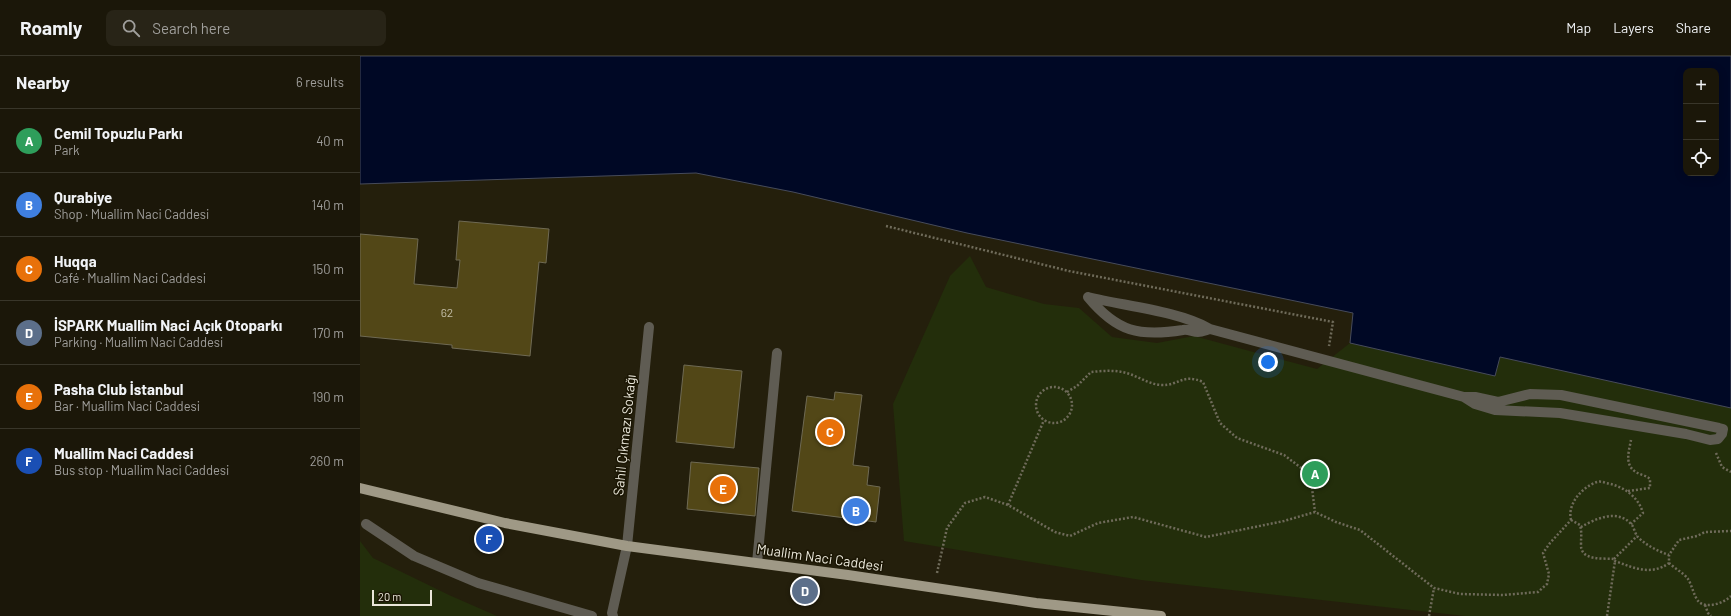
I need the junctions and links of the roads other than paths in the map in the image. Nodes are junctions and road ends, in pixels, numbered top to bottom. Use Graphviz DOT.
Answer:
graph roads {
  1 [pos="649,327"];
  2 [pos="1210,329"];
  3 [pos="777,354"];
  4 [pos="1464,397"];
  5 [pos="360,488"];
  6 [pos="366,524"];
  7 [pos="627,546"];
  8 [pos="757,563"];
  9 [pos="592,616"];
  10 [pos="613,616"];
  11 [pos="1161,616"];
  1 -- 7 [label="lane, Sahil Çıkmazı Sokağı"];
  2 -- 2 [label="lane"];
  2 -- 4 [label="lane"];
  3 -- 8 [label="lane"];
  4 -- 4 [label="lane"];
  5 -- 7 [label="main road, Muallim Naci Caddesi"];
  6 -- 9 [label="lane"];
  7 -- 8 [label="main road, Muallim Naci Caddesi"];
  7 -- 10 [label="lane, Sahil Çıkmazı Sokağı"];
  8 -- 11 [label="main road, Muallim Naci Caddesi"];
}
